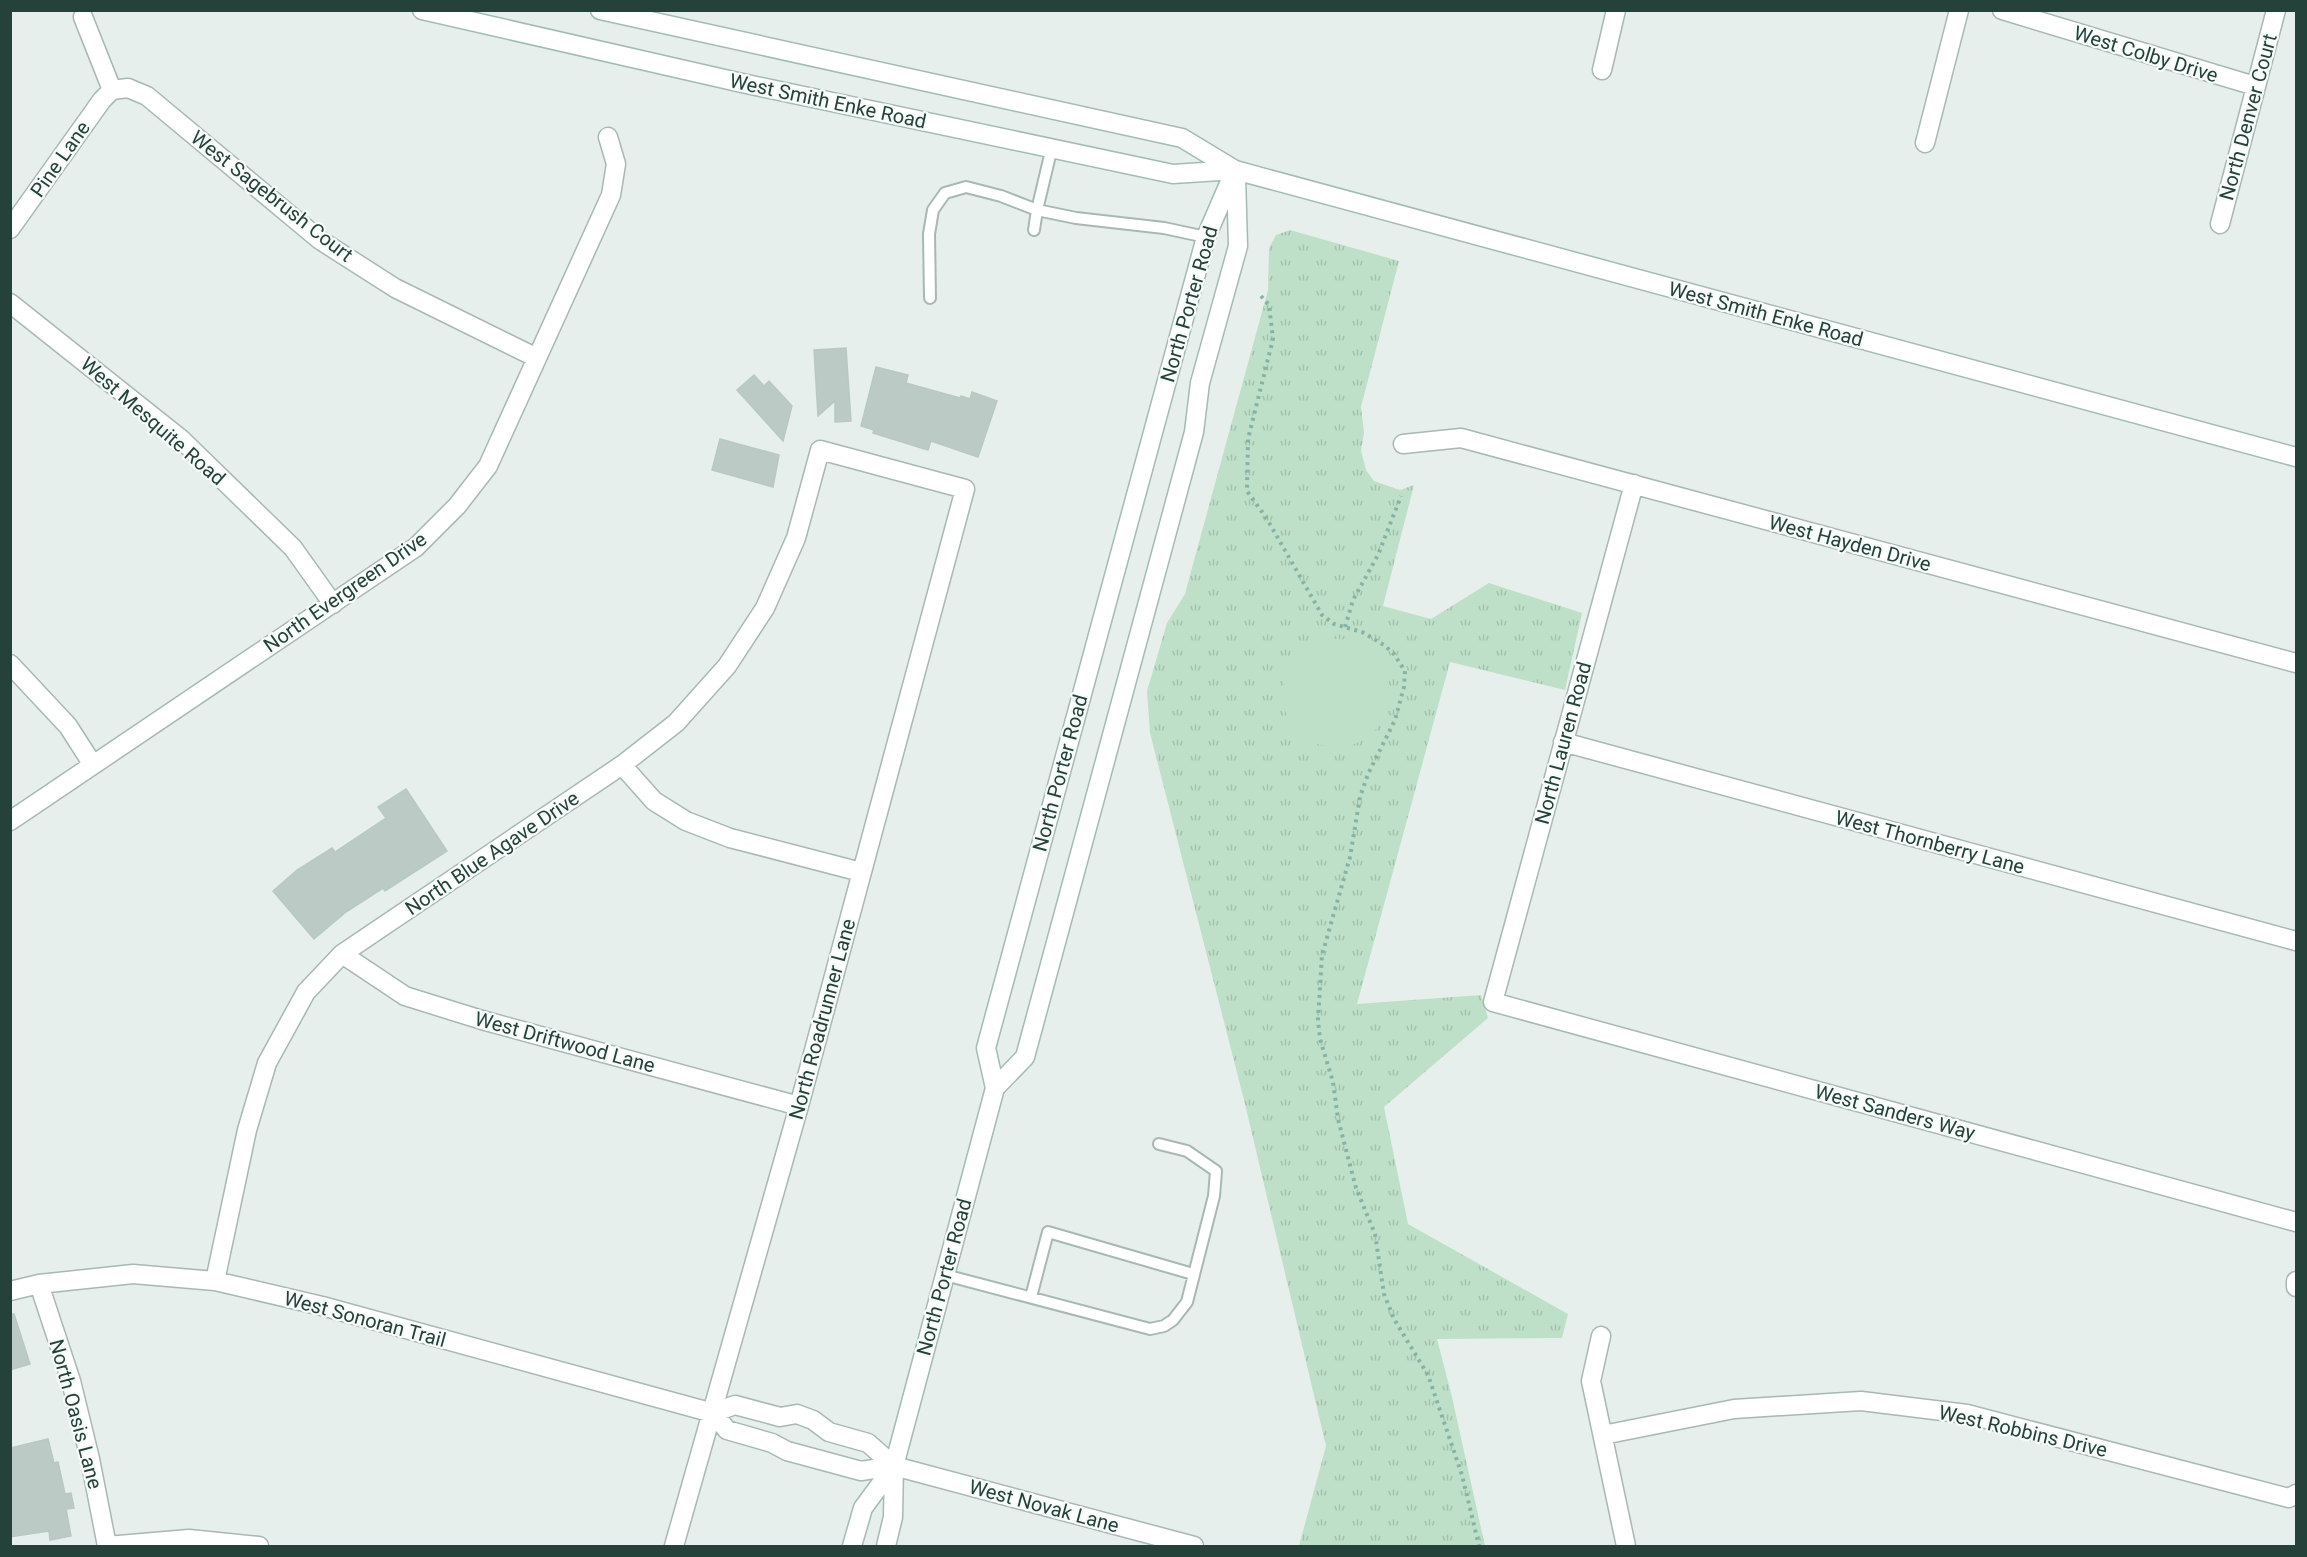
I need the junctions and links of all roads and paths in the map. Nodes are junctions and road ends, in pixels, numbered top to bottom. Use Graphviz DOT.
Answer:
graph roads {
  1 [pos="422,10"];
  2 [pos="600,10"];
  3 [pos="1616,10"];
  4 [pos="1959,10"];
  5 [pos="2002,10"];
  6 [pos="2276,10"];
  7 [pos="82,17"];
  8 [pos="1602,70"];
  9 [pos="2255,87"];
  10 [pos="112,90"];
  11 [pos="608,137"];
  12 [pos="1925,143"];
  13 [pos="1052,147"];
  14 [pos="1235,170"];
  15 [pos="1037,210"];
  16 [pos="2220,224"];
  17 [pos="10,229"];
  18 [pos="1034,230"];
  19 [pos="1206,237"];
  20 [pos="1261,296"];
  21 [pos="930,298"];
  22 [pos="10,303"];
  23 [pos="537,358"];
  24 [pos="1403,444"];
  25 [pos="2296,457"];
  26 [pos="1634,484"];
  27 [pos="965,489"];
  28 [pos="1401,496"];
  29 [pos="333,604"];
  30 [pos="1345,627"];
  31 [pos="2296,663"];
  32 [pos="10,664"];
  33 [pos="1563,742"];
  34 [pos="93,765"];
  35 [pos="622,765"];
  36 [pos="10,821"];
  37 [pos="861,872"];
  38 [pos="2296,941"];
  39 [pos="342,954"];
  40 [pos="1493,1002"];
  41 [pos="995,1088"];
  42 [pos="799,1106"];
  43 [pos="1159,1144"];
  44 [pos="2296,1222"];
  45 [pos="1193,1274"];
  46 [pos="945,1275"];
  47 [pos="215,1281"];
  48 [pos="2296,1281"];
  49 [pos="39,1284"];
  50 [pos="2296,1287"];
  51 [pos="10,1291"];
  52 [pos="1031,1297"];
  53 [pos="1601,1336"];
  54 [pos="713,1413"];
  55 [pos="1603,1435"];
  56 [pos="894,1466"];
  57 [pos="2296,1494"];
  58 [pos="107,1546"];
  59 [pos="259,1546"];
  60 [pos="674,1546"];
  61 [pos="852,1546"];
  62 [pos="886,1546"];
  63 [pos="1194,1546"];
  64 [pos="1479,1546"];
  65 [pos="1626,1546"];
  1 -- 13 [label="street, West Smith Enke Road"];
  2 -- 14 [label="street, West Smith Enke Road"];
  3 -- 8 [label="street"];
  4 -- 12 [label="street"];
  5 -- 9 [label="street, West Colby Drive"];
  6 -- 9 [label="street, North Denver Court"];
  7 -- 10 [label="street"];
  9 -- 16 [label="street, North Denver Court"];
  10 -- 17 [label="street, Pine Lane"];
  10 -- 23 [label="street, West Sagebrush Court"];
  11 -- 23 [label="street, North Evergreen Drive"];
  13 -- 14 [label="street, West Smith Enke Road"];
  13 -- 15 [label="lane"];
  14 -- 19 [label="street, North Porter Road"];
  14 -- 25 [label="street, West Smith Enke Road"];
  14 -- 41 [label="street, North Porter Road"];
  15 -- 18 [label="lane"];
  15 -- 19 [label="lane"];
  15 -- 21 [label="lane"];
  19 -- 41 [label="street, North Porter Road"];
  20 -- 30 [label="path"];
  22 -- 29 [label="street, West Mesquite Road"];
  23 -- 29 [label="street, North Evergreen Drive"];
  24 -- 26 [label="street, West Hayden Drive"];
  26 -- 31 [label="street, West Hayden Drive"];
  26 -- 33 [label="street, North Lauren Road"];
  27 -- 35 [label="street, North Blue Agave Drive"];
  27 -- 37 [label="street, North Roadrunner Lane"];
  28 -- 30 [label="path"];
  29 -- 34 [label="street, North Evergreen Drive"];
  30 -- 64 [label="path"];
  32 -- 34 [label="street"];
  33 -- 38 [label="street, West Thornberry Lane"];
  33 -- 40 [label="street, North Lauren Road"];
  34 -- 36 [label="street, North Evergreen Drive"];
  35 -- 37 [label="street"];
  35 -- 39 [label="street, North Blue Agave Drive"];
  37 -- 42 [label="street, North Roadrunner Lane"];
  39 -- 42 [label="street, West Driftwood Lane"];
  39 -- 47 [label="street, North Blue Agave Drive"];
  40 -- 44 [label="street, West Sanders Way"];
  41 -- 46 [label="street, North Porter Road"];
  42 -- 54 [label="street, North Roadrunner Lane"];
  43 -- 45 [label="lane"];
  45 -- 52 [label="lane"];
  45 -- 52 [label="lane"];
  46 -- 52 [label="lane"];
  46 -- 56 [label="street, North Porter Road"];
  47 -- 49 [label="street, West Sonoran Trail"];
  47 -- 54 [label="street, West Sonoran Trail"];
  48 -- 50 [label="street"];
  49 -- 51 [label="street, West Sonoran Trail"];
  49 -- 58 [label="street, North Oasis Lane"];
  53 -- 55 [label="street"];
  54 -- 56 [label="street, West Sonoran Trail"];
  54 -- 56 [label="street, West Sonoran Trail"];
  54 -- 60 [label="street, North Roadrunner Lane"];
  55 -- 57 [label="street, West Robbins Drive"];
  55 -- 65 [label="street"];
  56 -- 61 [label="street, North Porter Road"];
  56 -- 62 [label="street, North Porter Road"];
  56 -- 63 [label="street, West Novak Lane"];
  58 -- 59 [label="street"];
}
